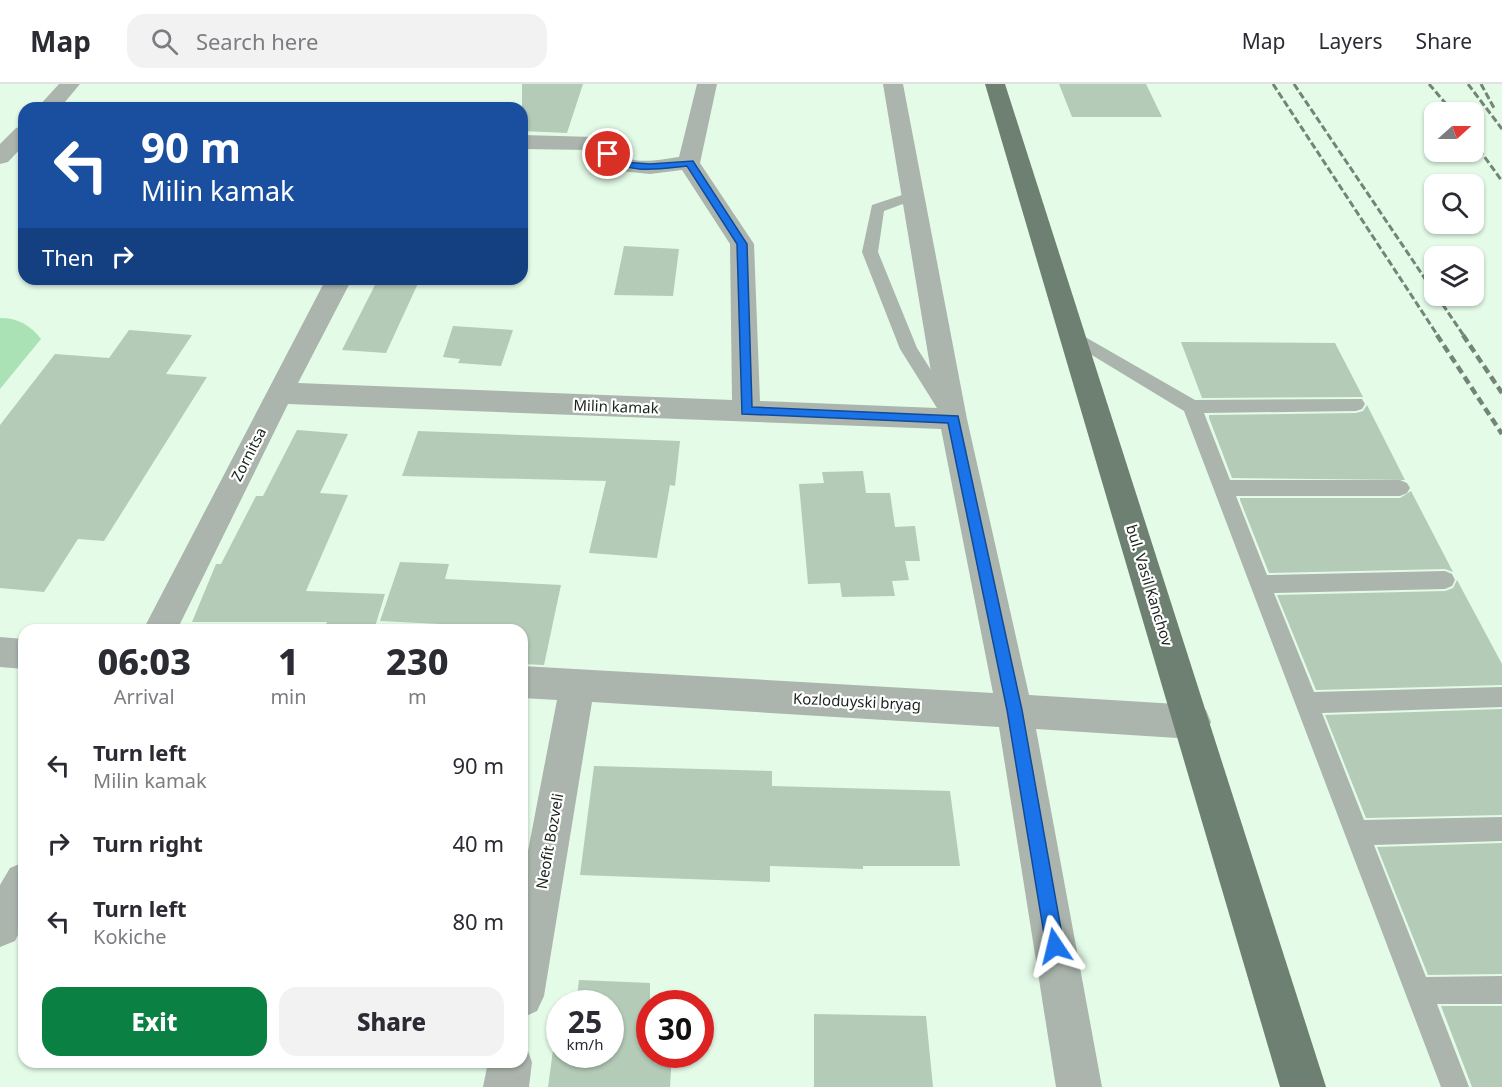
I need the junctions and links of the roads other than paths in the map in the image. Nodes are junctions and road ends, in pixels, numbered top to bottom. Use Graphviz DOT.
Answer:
graph roads {
  1 [pos="70,84"];
  2 [pos="707,84"];
  3 [pos="893,84"];
  4 [pos="995,84"];
  5 [pos="54,102"];
  6 [pos="18,139"];
  7 [pos="528,142"];
  8 [pos="0,157"];
  9 [pos="689,163"];
  10 [pos="914,195"];
  11 [pos="336,285"];
  12 [pos="1073,336"];
  13 [pos="279,393"];
  14 [pos="1356,404"];
  15 [pos="1192,407"];
  16 [pos="746,411"];
  17 [pos="953,419"];
  18 [pos="1224,488"];
  19 [pos="1400,488"];
  20 [pos="1445,580"];
  21 [pos="1261,584"];
  22 [pos="163,624"];
  23 [pos="0,652"];
  24 [pos="18,654"];
  25 [pos="528,682"];
  26 [pos="577,686"];
  27 [pos="1502,697"];
  28 [pos="1307,704"];
  29 [pos="1014,710"];
  30 [pos="1192,722"];
  31 [pos="1502,829"];
  32 [pos="1356,833"];
  33 [pos="18,893"];
  34 [pos="0,926"];
  35 [pos="528,962"];
  36 [pos="1502,990"];
  37 [pos="1418,991"];
  38 [pos="509,1068"];
  39 [pos="506,1087"];
  40 [pos="1079,1087"];
  41 [pos="1303,1087"];
  42 [pos="1455,1087"];
  1 -- 5 [label="street"];
  2 -- 9 [label="street"];
  3 -- 10 [label="street"];
  4 -- 12 [label="main road, bul. Vasil Kanchov"];
  6 -- 8 [label="street"];
  7 -- 9 [label="street"];
  9 -- 16 [label="street"];
  10 -- 17 [label="street"];
  10 -- 17 [label="lane"];
  11 -- 13 [label="street, Zornitsa"];
  12 -- 15 [label="lane"];
  12 -- 30 [label="main road, bul. Vasil Kanchov"];
  13 -- 16 [label="street, Milin kamak"];
  13 -- 22 [label="street, Zornitsa"];
  14 -- 15 [label="lane"];
  15 -- 18 [label="lane"];
  16 -- 17 [label="street, Milin kamak"];
  17 -- 29 [label="street"];
  18 -- 19 [label="lane"];
  18 -- 21 [label="lane"];
  20 -- 21 [label="lane"];
  21 -- 28 [label="lane"];
  23 -- 24 [label="street"];
  25 -- 26 [label="street, Kozloduyski bryag"];
  26 -- 29 [label="street, Kozloduyski bryag"];
  26 -- 35 [label="street, Neofit Bozveli"];
  27 -- 28 [label="lane"];
  28 -- 32 [label="lane"];
  29 -- 30 [label="street, Kozloduyski bryag"];
  29 -- 40 [label="street"];
  30 -- 41 [label="main road, bul. Vasil Kanchov"];
  31 -- 32 [label="lane"];
  32 -- 37 [label="lane"];
  33 -- 34 [label="street"];
  36 -- 37 [label="lane"];
  37 -- 42 [label="lane"];
  38 -- 39 [label="street"];
}
